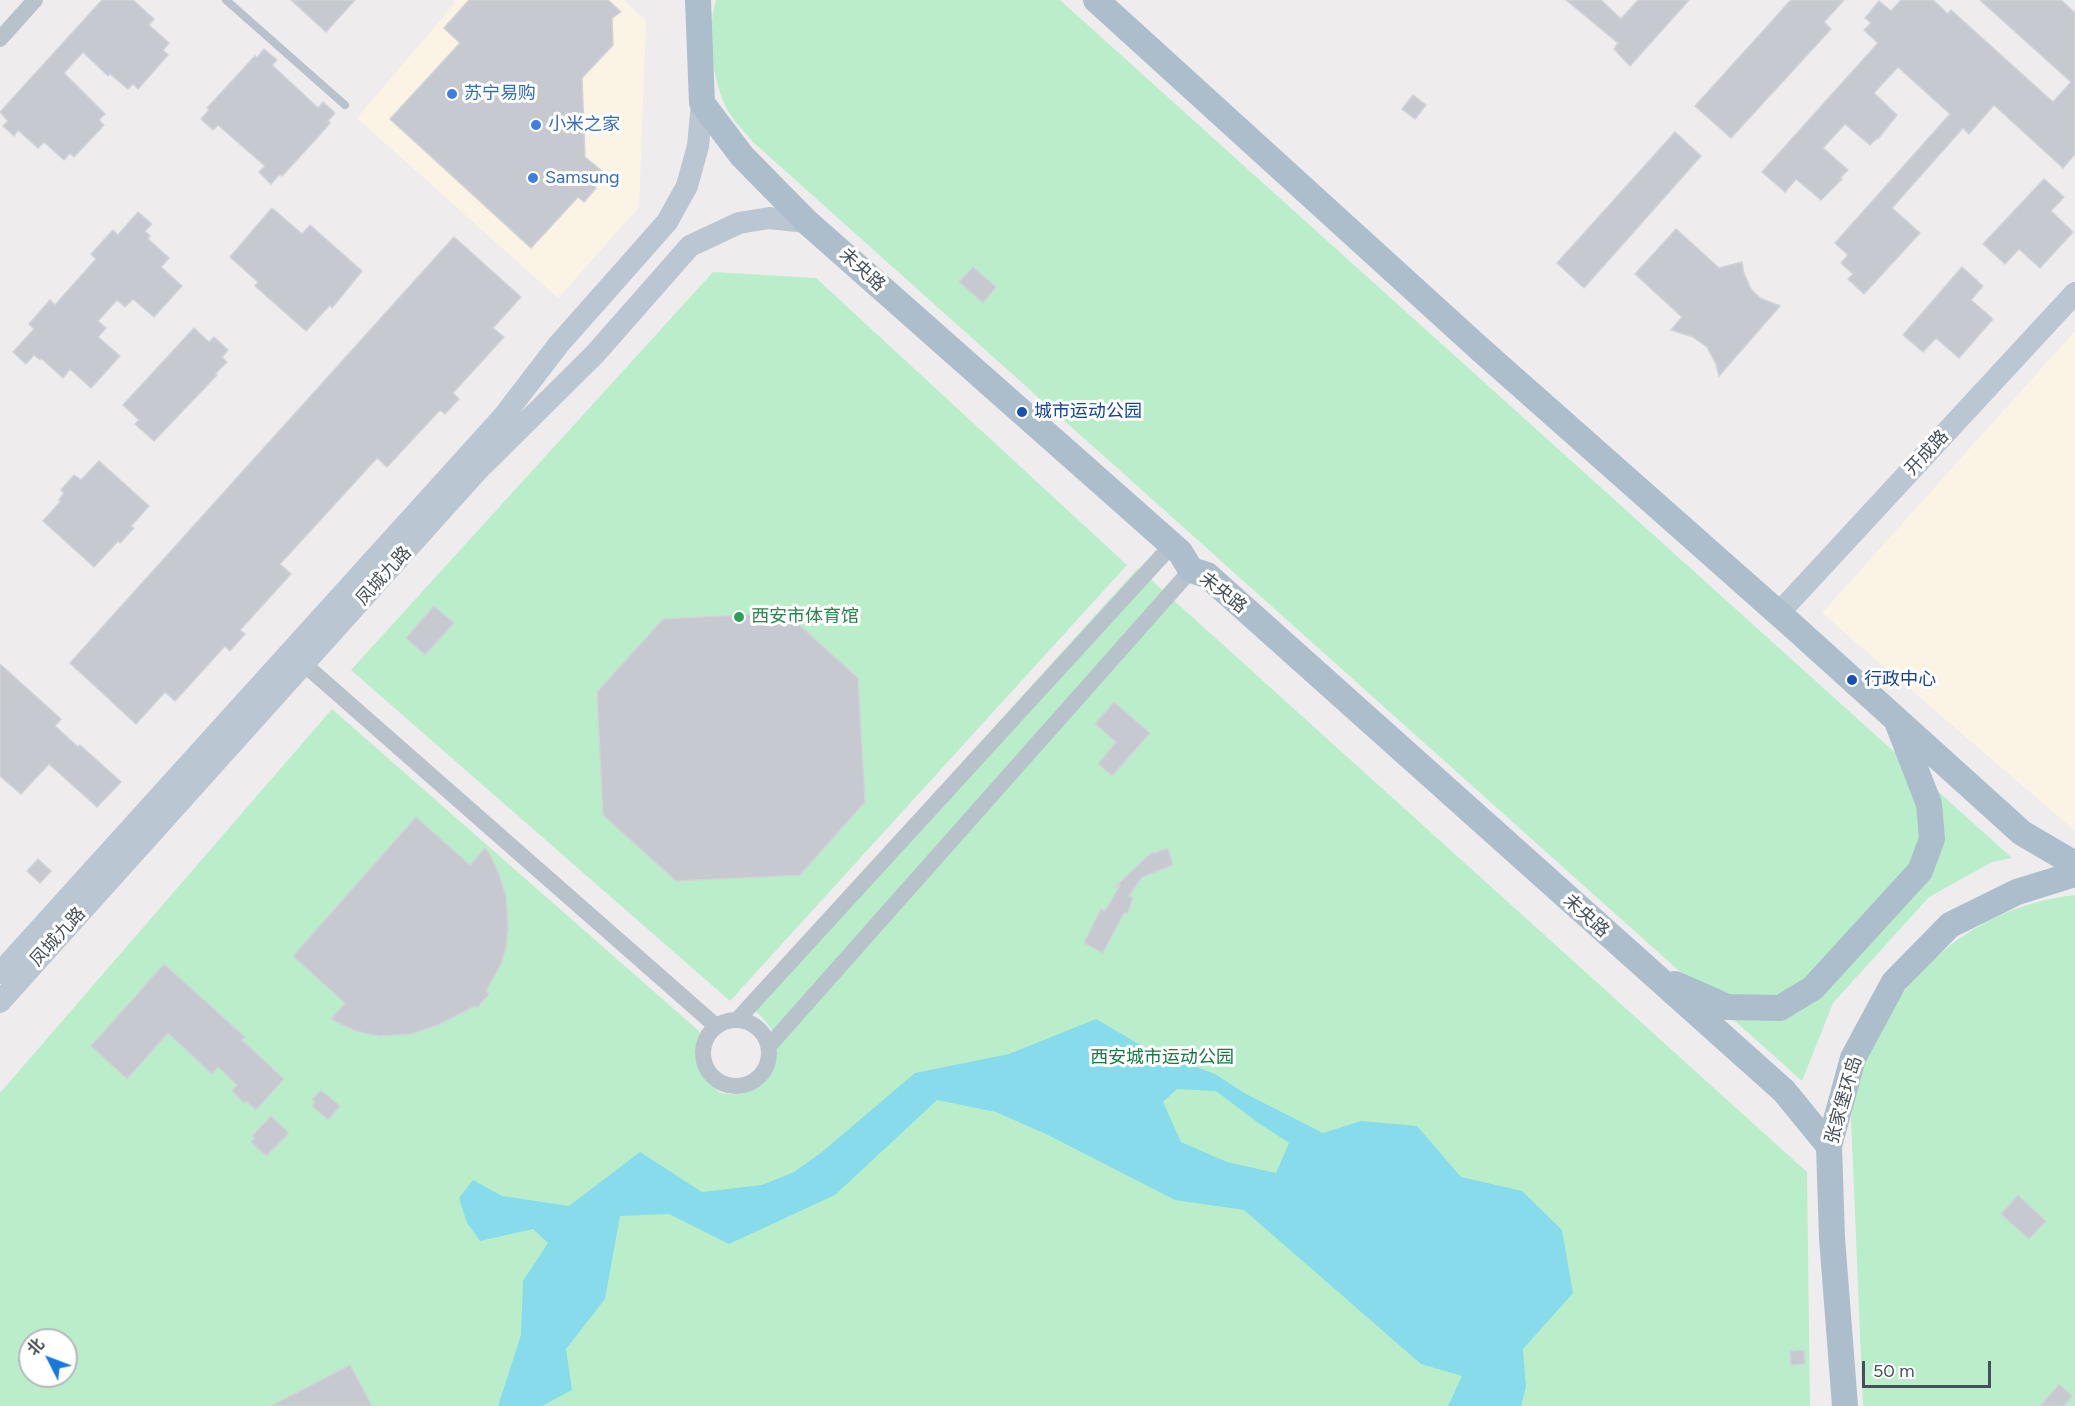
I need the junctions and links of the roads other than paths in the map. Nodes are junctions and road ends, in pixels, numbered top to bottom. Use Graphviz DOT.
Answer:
graph roads {
  1 [pos="35,0"];
  2 [pos="226,0"];
  3 [pos="698,0"];
  4 [pos="1096,0"];
  5 [pos="0,39"];
  6 [pos="702,103"];
  7 [pos="345,105"];
  8 [pos="807,222"];
  9 [pos="2075,293"];
  10 [pos="1172,545"];
  11 [pos="1191,570"];
  12 [pos="1778,614"];
  13 [pos="297,658"];
  14 [pos="1897,720"];
  15 [pos="2075,864"];
  16 [pos="2075,874"];
  17 [pos="9,964"];
  18 [pos="1653,975"];
  19 [pos="0,1002"];
  20 [pos="738,1019"];
  21 [pos="716,1026"];
  22 [pos="769,1046"];
  23 [pos="1830,1146"];
  24 [pos="1845,1406"];
  1 -- 5 [label="street"];
  2 -- 7 [label="lane"];
  3 -- 6 [label="main road"];
  4 -- 12 [label="main road"];
  6 -- 8 [label="main road, 未央路"];
  6 -- 13 [label="street, 凤城九路"];
  8 -- 10 [label="main road, 未央路"];
  8 -- 13 [label="street, 凤城九路"];
  9 -- 12 [label="street, 开成路"];
  10 -- 11 [label="main road, 未央路"];
  10 -- 20 [label="street"];
  11 -- 18 [label="main road, 未央路"];
  11 -- 22 [label="street"];
  12 -- 14 [label="main road"];
  13 -- 17 [label="street, 凤城九路"];
  13 -- 21 [label="street"];
  14 -- 15 [label="main road"];
  14 -- 18 [label="main road"];
  16 -- 23 [label="main road, 张家堡环岛"];
  17 -- 19 [label="street, 凤城九路"];
  18 -- 23 [label="main road, 未央路"];
  20 -- 21 [label="street"];
  20 -- 22 [label="street"];
  21 -- 22 [label="street"];
  23 -- 24 [label="main road, 张家堡环岛"];
}
